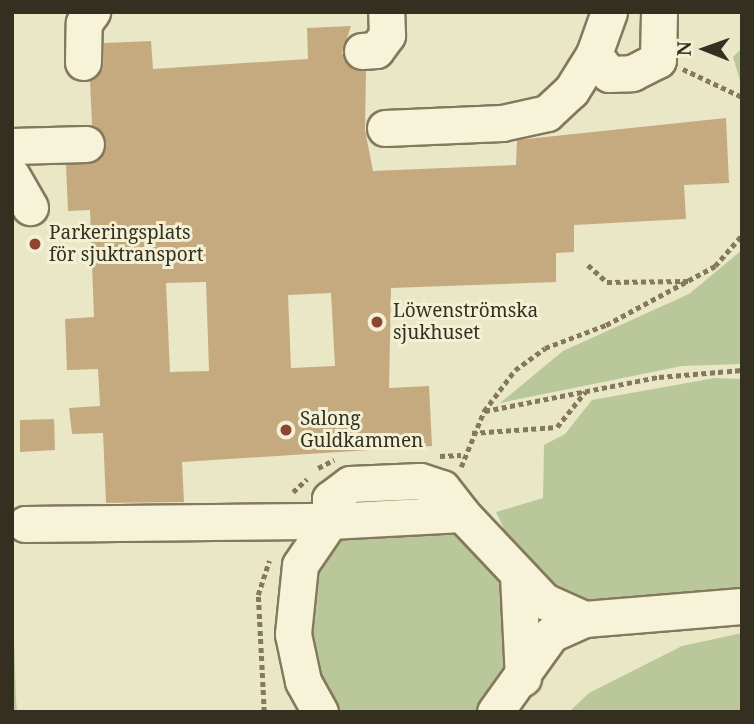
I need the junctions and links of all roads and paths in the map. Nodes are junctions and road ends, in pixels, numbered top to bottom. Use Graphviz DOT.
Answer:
graph roads {
  1 [pos="92,12"];
  2 [pos="386,12"];
  3 [pos="609,12"];
  4 [pos="659,12"];
  5 [pos="362,51"];
  6 [pos="594,54"];
  7 [pos="659,60"];
  8 [pos="83,62"];
  9 [pos="742,97"];
  10 [pos="385,128"];
  11 [pos="86,144"];
  12 [pos="12,146"];
  13 [pos="12,176"];
  14 [pos="30,207"];
  15 [pos="742,234"];
  16 [pos="588,265"];
  17 [pos="688,281"];
  18 [pos="742,370"];
  19 [pos="585,392"];
  20 [pos="484,411"];
  21 [pos="472,433"];
  22 [pos="462,514"];
  23 [pos="330,522"];
  24 [pos="25,524"];
  25 [pos="518,576"];
  26 [pos="742,606"];
  27 [pos="584,620"];
  28 [pos="523,678"];
  29 [pos="320,712"];
  30 [pos="495,712"];
  1 -- 8 [label="street"];
  2 -- 5 [label="street"];
  3 -- 6 [label="street"];
  4 -- 7 [label="street"];
  6 -- 7 [label="street"];
  6 -- 10 [label="street"];
  7 -- 9 [label="path"];
  11 -- 12 [label="street"];
  13 -- 14 [label="street"];
  15 -- 17 [label="path"];
  16 -- 17 [label="path"];
  17 -- 20 [label="path"];
  18 -- 19 [label="path"];
  19 -- 20 [label="path"];
  19 -- 21 [label="path"];
  20 -- 21 [label="path"];
  21 -- 22 [label="path"];
  22 -- 23 [label="street"];
  22 -- 25 [label="street"];
  23 -- 24 [label="street"];
  23 -- 29 [label="street"];
  25 -- 27 [label="street"];
  25 -- 28 [label="street"];
  26 -- 27 [label="street"];
  27 -- 28 [label="street"];
  28 -- 30 [label="street"];
}
